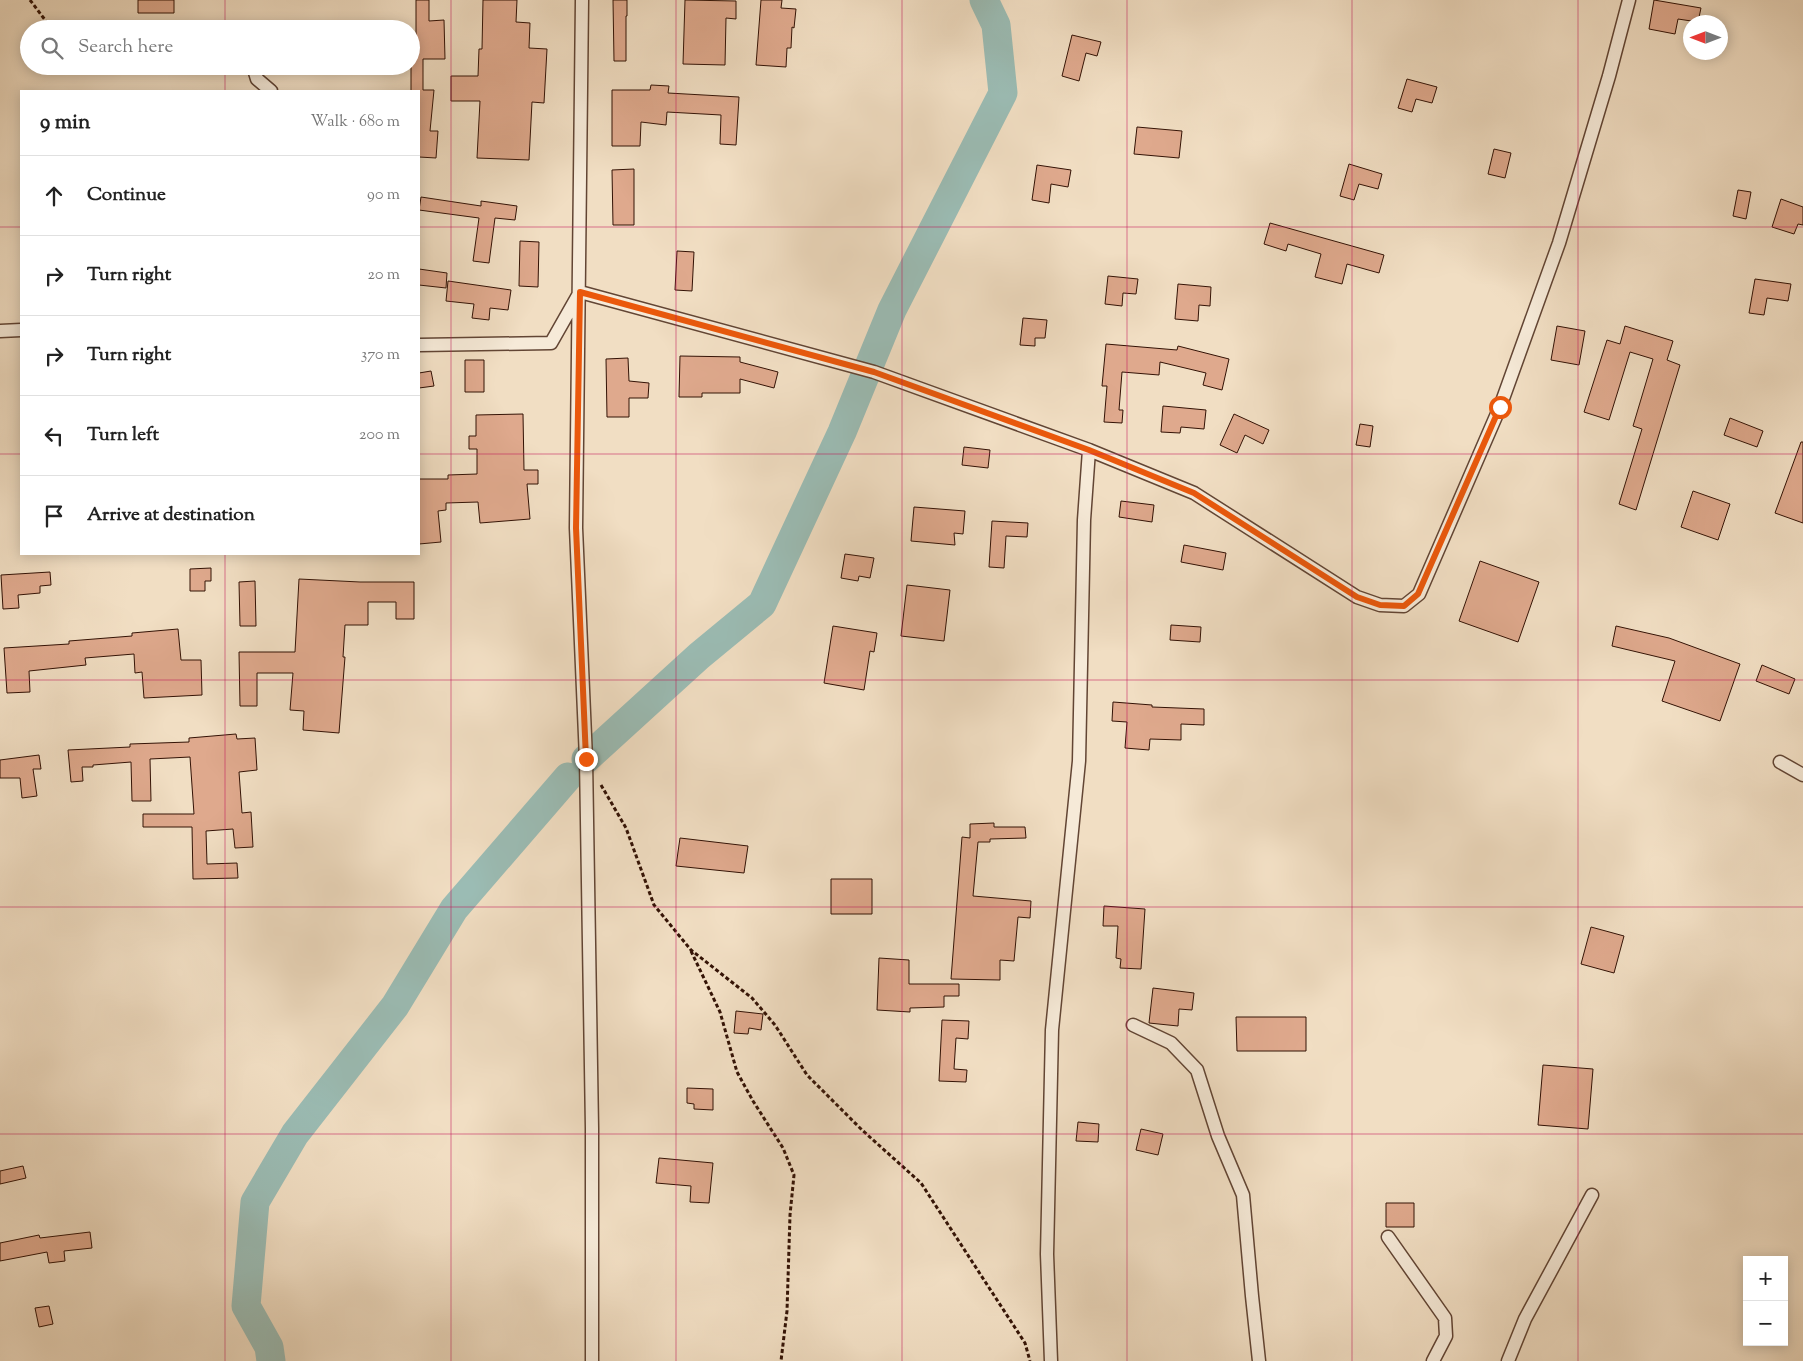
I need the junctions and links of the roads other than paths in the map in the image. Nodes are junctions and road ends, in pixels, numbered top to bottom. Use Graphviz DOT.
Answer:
graph roads {
  1 [pos="582,0"];
  2 [pos="1630,0"];
  3 [pos="256,75"];
  4 [pos="269,90"];
  5 [pos="580,292"];
  6 [pos="20,330"];
  7 [pos="0,331"];
  8 [pos="420,345"];
  9 [pos="1089,450"];
  10 [pos="1780,762"];
  11 [pos="1803,775"];
  12 [pos="1132,1025"];
  13 [pos="1592,1195"];
  14 [pos="1388,1237"];
  15 [pos="592,1361"];
  16 [pos="1051,1361"];
  17 [pos="1259,1361"];
  18 [pos="1433,1361"];
  19 [pos="1508,1361"];
  1 -- 5 [label="street"];
  2 -- 9 [label="street"];
  3 -- 4 [label="street"];
  5 -- 8 [label="street"];
  5 -- 9 [label="street"];
  5 -- 15 [label="street"];
  6 -- 7 [label="street"];
  9 -- 16 [label="street"];
  10 -- 11 [label="street"];
  12 -- 17 [label="street"];
  13 -- 19 [label="street"];
  14 -- 18 [label="street"];
}
